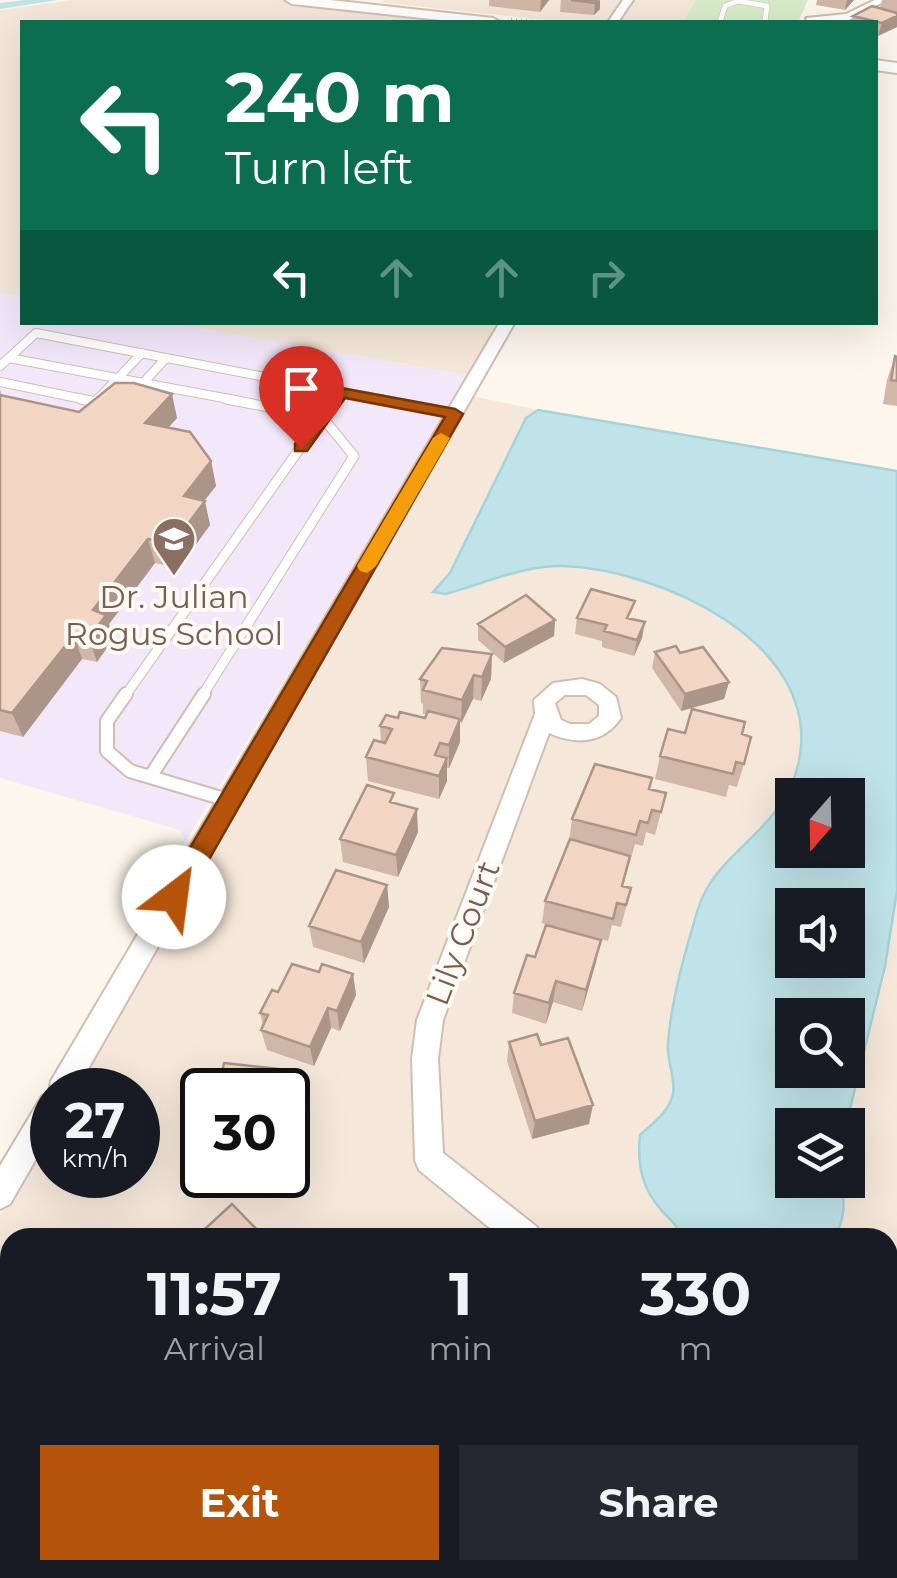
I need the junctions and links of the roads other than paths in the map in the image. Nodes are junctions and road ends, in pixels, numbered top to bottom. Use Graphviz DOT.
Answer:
graph roads {
  1 [pos="292,0"];
  2 [pos="613,0"];
  3 [pos="882,0"];
  4 [pos="627,1"];
  5 [pos="452,20"];
  6 [pos="721,20"];
  7 [pos="764,20"];
  8 [pos="812,20"];
  9 [pos="842,20"];
  10 [pos="506,325"];
  11 [pos="142,354"];
  12 [pos="9,358"];
  13 [pos="166,358"];
  14 [pos="0,366"];
  15 [pos="119,377"];
  16 [pos="0,382"];
  17 [pos="144,382"];
  18 [pos="308,386"];
  19 [pos="341,392"];
  20 [pos="289,411"];
  21 [pos="455,414"];
  22 [pos="322,418"];
  23 [pos="545,715"];
  24 [pos="150,777"];
  25 [pos="230,801"];
  26 [pos="74,1068"];
  27 [pos="30,1142"];
  28 [pos="0,1194"];
  29 [pos="514,1228"];
  1 -- 5 [label="street"];
  2 -- 4 [label="street"];
  3 -- 9 [label="street"];
  6 -- 7 [label="lane"];
  8 -- 9 [label="street"];
  10 -- 21 [label="street"];
  11 -- 12 [label="lane"];
  11 -- 13 [label="lane"];
  11 -- 15 [label="lane"];
  12 -- 14 [label="lane"];
  12 -- 15 [label="lane"];
  13 -- 17 [label="lane"];
  13 -- 18 [label="lane"];
  15 -- 16 [label="lane"];
  15 -- 17 [label="lane"];
  17 -- 20 [label="lane"];
  18 -- 19 [label="lane"];
  18 -- 20 [label="lane"];
  19 -- 21 [label="lane"];
  19 -- 22 [label="lane"];
  20 -- 22 [label="lane"];
  21 -- 25 [label="street"];
  22 -- 24 [label="lane"];
  22 -- 24 [label="lane"];
  23 -- 29 [label="street, Lily Court"];
  24 -- 25 [label="lane"];
  25 -- 26 [label="street"];
  27 -- 28 [label="street"];
}
